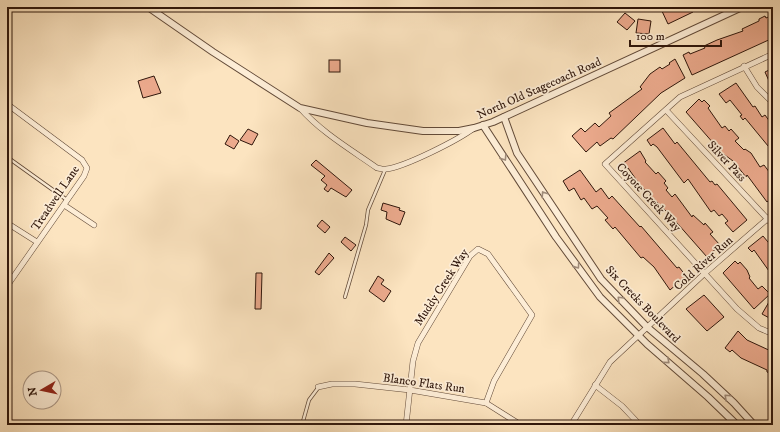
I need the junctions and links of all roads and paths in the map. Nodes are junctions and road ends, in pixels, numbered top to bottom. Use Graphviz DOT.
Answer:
graph roads {
  1 [pos="148,7"];
  2 [pos="738,8"];
  3 [pos="773,54"];
  4 [pos="744,66"];
  5 [pos="773,103"];
  6 [pos="7,104"];
  7 [pos="300,108"];
  8 [pos="666,110"];
  9 [pos="504,117"];
  10 [pos="483,125"];
  11 [pos="474,128"];
  12 [pos="7,157"];
  13 [pos="385,170"];
  14 [pos="66,202"];
  15 [pos="773,214"];
  16 [pos="767,219"];
  17 [pos="7,223"];
  18 [pos="94,225"];
  19 [pos="773,225"];
  20 [pos="37,242"];
  21 [pos="705,273"];
  22 [pos="7,286"];
  23 [pos="344,297"];
  24 [pos="647,327"];
  25 [pos="773,334"];
  26 [pos="638,335"];
  27 [pos="595,385"];
  28 [pos="318,387"];
  29 [pos="410,390"];
  30 [pos="486,403"];
  31 [pos="302,425"];
  32 [pos="406,425"];
  33 [pos="521,425"];
  34 [pos="571,425"];
  35 [pos="640,425"];
  36 [pos="737,425"];
  37 [pos="754,425"];
  1 -- 7 [label="street, North Old Stagecoach Road"];
  2 -- 9 [label="street, North Old Stagecoach Road"];
  3 -- 4 [label="street, Coyote Creek Way"];
  4 -- 5 [label="street"];
  4 -- 8 [label="street, Coyote Creek Way"];
  6 -- 14 [label="street, Treadwell Lane"];
  7 -- 11 [label="street, North Old Stagecoach Road"];
  7 -- 13 [label="street"];
  8 -- 16 [label="street, Silver Pass"];
  8 -- 21 [label="street, Coyote Creek Way"];
  9 -- 10 [label="street, North Old Stagecoach Road"];
  24 -- 9 [label="street, Six Creeks Boulevard, one-way"];
  10 -- 11 [label="street, North Old Stagecoach Road"];
  10 -- 26 [label="street, Six Creeks Boulevard, one-way"];
  11 -- 13 [label="street"];
  12 -- 14 [label="lane"];
  13 -- 23 [label="lane"];
  14 -- 18 [label="street"];
  14 -- 20 [label="street, Treadwell Lane"];
  15 -- 16 [label="street, Cold River Run"];
  16 -- 19 [label="street, Silver Pass"];
  16 -- 21 [label="street, Cold River Run"];
  17 -- 20 [label="street"];
  20 -- 22 [label="street, Treadwell Lane"];
  21 -- 24 [label="street, Cold River Run"];
  21 -- 25 [label="street, Coyote Creek Way"];
  24 -- 26 [label="street, Cold River Run"];
  37 -- 24 [label="street, Six Creeks Boulevard, one-way"];
  26 -- 27 [label="street, Cold River Run"];
  26 -- 36 [label="street, Six Creeks Boulevard, one-way"];
  27 -- 34 [label="street, Cold River Run"];
  27 -- 35 [label="street"];
  28 -- 29 [label="street, Blanco Flats Run"];
  28 -- 31 [label="lane"];
  29 -- 30 [label="street, Blanco Flats Run"];
  29 -- 30 [label="street, Muddy Creek Way"];
  29 -- 32 [label="street, Muddy Creek Way"];
  30 -- 33 [label="street, Blanco Flats Run"];
}
